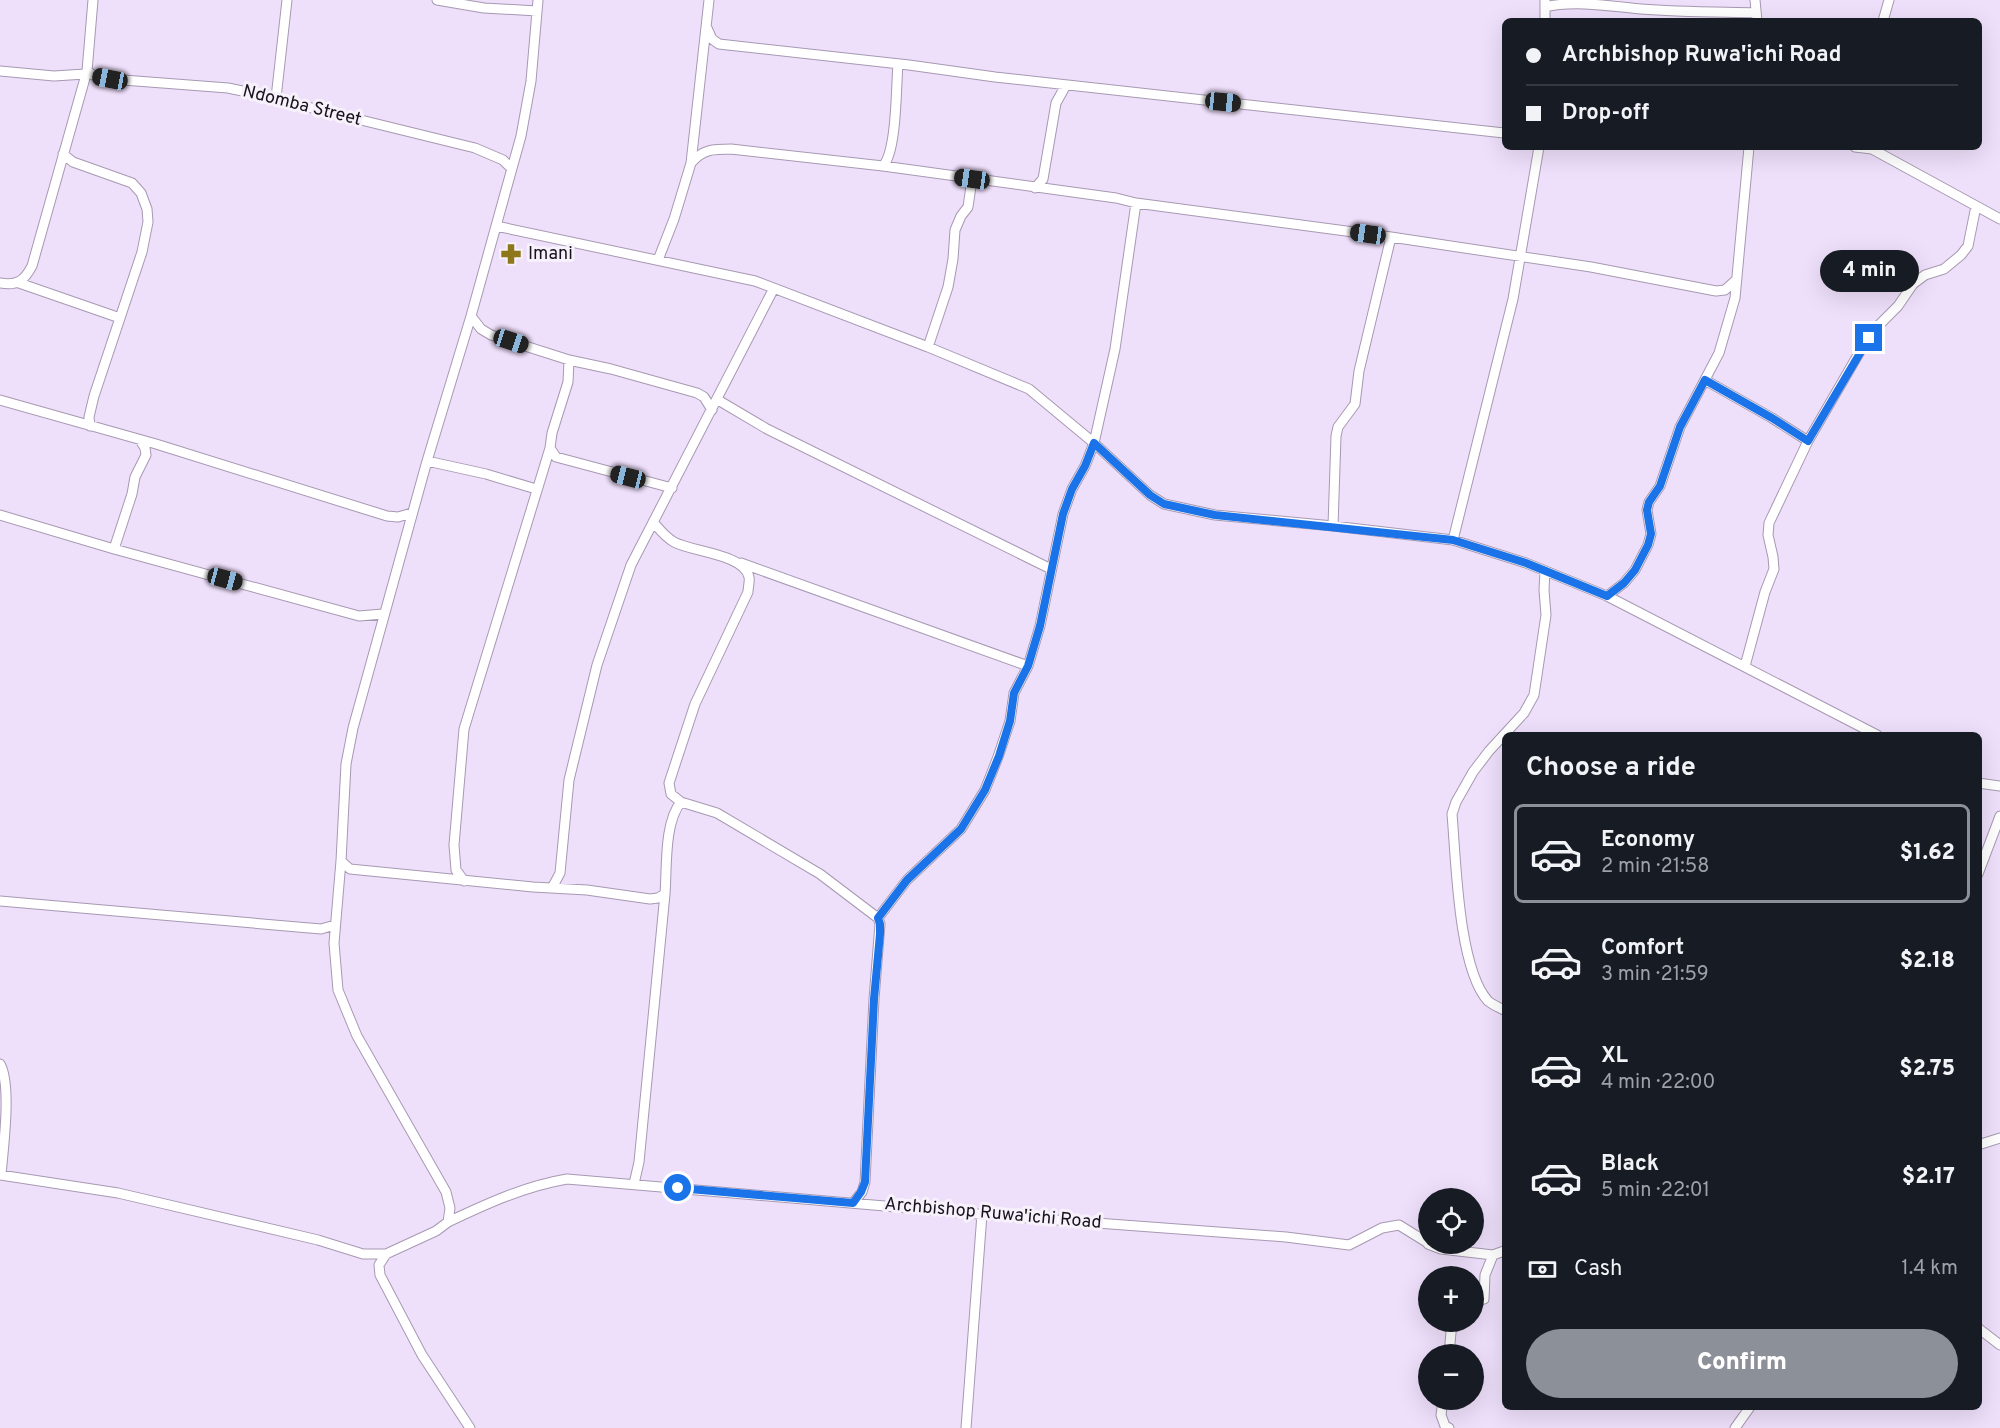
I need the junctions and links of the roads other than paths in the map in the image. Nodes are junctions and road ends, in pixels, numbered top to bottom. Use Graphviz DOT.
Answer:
graph roads {
  1 [pos="93,0"];
  2 [pos="287,0"];
  3 [pos="437,0"];
  4 [pos="538,0"];
  5 [pos="709,0"];
  6 [pos="1755,0"];
  7 [pos="1889,0"];
  8 [pos="1545,4"];
  9 [pos="537,11"];
  10 [pos="1756,17"];
  11 [pos="1884,18"];
  12 [pos="707,28"];
  13 [pos="719,44"];
  14 [pos="704,53"];
  15 [pos="898,64"];
  16 [pos="0,71"];
  17 [pos="86,73"];
  18 [pos="1066,85"];
  19 [pos="276,98"];
  20 [pos="696,131"];
  21 [pos="1502,133"];
  22 [pos="708,150"];
  23 [pos="1538,150"];
  24 [pos="1749,150"];
  25 [pos="1877,150"];
  26 [pos="63,154"];
  27 [pos="691,163"];
  28 [pos="883,166"];
  29 [pos="511,168"];
  30 [pos="972,179"];
  31 [pos="1035,188"];
  32 [pos="1136,203"];
  33 [pos="1976,206"];
  34 [pos="2000,219"];
  35 [pos="496,226"];
  36 [pos="1391,237"];
  37 [pos="1520,257"];
  38 [pos="658,260"];
  39 [pos="1737,279"];
  40 [pos="0,283"];
  41 [pos="19,283"];
  42 [pos="773,290"];
  43 [pos="471,316"];
  44 [pos="120,318"];
  45 [pos="928,347"];
  46 [pos="569,360"];
  47 [pos="1705,380"];
  48 [pos="0,400"];
  49 [pos="718,400"];
  50 [pos="712,410"];
  51 [pos="90,426"];
  52 [pos="140,440"];
  53 [pos="1808,441"];
  54 [pos="1094,443"];
  55 [pos="550,448"];
  56 [pos="427,461"];
  57 [pos="672,488"];
  58 [pos="536,489"];
  59 [pos="412,513"];
  60 [pos="0,514"];
  61 [pos="653,522"];
  62 [pos="1333,526"];
  63 [pos="1453,540"];
  64 [pos="114,549"];
  65 [pos="736,561"];
  66 [pos="1051,569"];
  67 [pos="1545,571"];
  68 [pos="1607,596"];
  69 [pos="383,614"];
  70 [pos="1028,666"];
  71 [pos="1745,666"];
  72 [pos="1506,732"];
  73 [pos="1871,732"];
  74 [pos="1502,737"];
  75 [pos="1982,784"];
  76 [pos="2000,786"];
  77 [pos="681,802"];
  78 [pos="2000,816"];
  79 [pos="341,861"];
  80 [pos="1982,863"];
  81 [pos="464,881"];
  82 [pos="552,888"];
  83 [pos="665,894"];
  84 [pos="0,901"];
  85 [pos="878,918"];
  86 [pos="335,925"];
  87 [pos="1502,1009"];
  88 [pos="0,1064"];
  89 [pos="2000,1138"];
  90 [pos="1982,1144"];
  91 [pos="0,1175"];
  92 [pos="634,1184"];
  93 [pos="853,1203"];
  94 [pos="982,1214"];
  95 [pos="448,1222"];
  96 [pos="1418,1237"];
  97 [pos="1502,1252"];
  98 [pos="363,1254"];
  99 [pos="386,1254"];
  100 [pos="1484,1254"];
  101 [pos="1493,1255"];
  102 [pos="380,1275"];
  103 [pos="1484,1299"];
  104 [pos="1982,1331"];
  105 [pos="2000,1345"];
  106 [pos="1442,1410"];
  107 [pos="1748,1410"];
  108 [pos="470,1428"];
  109 [pos="966,1428"];
  110 [pos="1449,1428"];
  111 [pos="1735,1428"];
  1 -- 17 [label="street"];
  2 -- 19 [label="street"];
  3 -- 9 [label="street"];
  4 -- 9 [label="street"];
  5 -- 12 [label="street"];
  6 -- 10 [label="street"];
  7 -- 11 [label="street"];
  8 -- 10 [label="street"];
  9 -- 29 [label="street"];
  12 -- 13 [label="street"];
  12 -- 14 [label="street"];
  13 -- 14 [label="street"];
  13 -- 15 [label="street"];
  14 -- 20 [label="street"];
  15 -- 18 [label="street"];
  15 -- 28 [label="street"];
  16 -- 17 [label="street"];
  17 -- 19 [label="street, Ndomba Street"];
  17 -- 26 [label="street"];
  18 -- 21 [label="street"];
  18 -- 31 [label="street"];
  19 -- 29 [label="street, Ndomba Street"];
  20 -- 22 [label="street"];
  20 -- 27 [label="street"];
  22 -- 27 [label="street"];
  22 -- 28 [label="street"];
  23 -- 37 [label="street"];
  24 -- 39 [label="street"];
  25 -- 33 [label="street"];
  26 -- 41 [label="street"];
  26 -- 44 [label="street"];
  27 -- 38 [label="street"];
  28 -- 30 [label="street"];
  29 -- 35 [label="street"];
  30 -- 31 [label="street"];
  30 -- 45 [label="street"];
  31 -- 32 [label="street"];
  32 -- 36 [label="street"];
  32 -- 54 [label="street"];
  33 -- 34 [label="street"];
  33 -- 53 [label="street"];
  35 -- 38 [label="street"];
  35 -- 43 [label="street"];
  36 -- 37 [label="street"];
  36 -- 62 [label="street"];
  37 -- 39 [label="street"];
  37 -- 63 [label="street"];
  38 -- 42 [label="street"];
  39 -- 47 [label="street"];
  40 -- 41 [label="street"];
  41 -- 44 [label="street"];
  42 -- 45 [label="street"];
  42 -- 49 [label="street"];
  43 -- 46 [label="street"];
  43 -- 56 [label="street"];
  44 -- 51 [label="street"];
  45 -- 54 [label="street"];
  46 -- 50 [label="street"];
  46 -- 55 [label="street"];
  47 -- 53 [label="street"];
  47 -- 68 [label="street"];
  48 -- 51 [label="street"];
  49 -- 50 [label="street"];
  49 -- 66 [label="street"];
  50 -- 57 [label="street"];
  51 -- 52 [label="street"];
  52 -- 59 [label="street"];
  52 -- 64 [label="street"];
  53 -- 71 [label="street"];
  54 -- 62 [label="street"];
  54 -- 66 [label="street"];
  55 -- 57 [label="street"];
  55 -- 58 [label="street"];
  56 -- 58 [label="street"];
  56 -- 59 [label="street"];
  57 -- 61 [label="street"];
  58 -- 81 [label="street"];
  59 -- 69 [label="street"];
  60 -- 64 [label="street"];
  61 -- 65 [label="street"];
  61 -- 82 [label="street"];
  62 -- 63 [label="street"];
  63 -- 67 [label="street"];
  64 -- 69 [label="street"];
  65 -- 70 [label="street"];
  65 -- 77 [label="street"];
  66 -- 70 [label="street"];
  67 -- 68 [label="street"];
  67 -- 72 [label="street"];
  68 -- 71 [label="street"];
  69 -- 79 [label="street"];
  70 -- 85 [label="street"];
  71 -- 73 [label="street"];
  74 -- 87 [label="street"];
  75 -- 76 [label="street"];
  77 -- 83 [label="street"];
  77 -- 85 [label="street"];
  78 -- 80 [label="street"];
  79 -- 81 [label="street"];
  79 -- 86 [label="street"];
  81 -- 82 [label="street"];
  82 -- 83 [label="street"];
  83 -- 92 [label="street"];
  84 -- 86 [label="street"];
  85 -- 93 [label="street"];
  86 -- 95 [label="street"];
  88 -- 91 [label="street"];
  89 -- 90 [label="street"];
  91 -- 98 [label="street"];
  92 -- 93 [label="street, Archbishop Ruwa'ichi Road"];
  92 -- 95 [label="street, Archbishop Ruwa'ichi Road"];
  93 -- 94 [label="street, Archbishop Ruwa'ichi Road"];
  94 -- 96 [label="street, Archbishop Ruwa'ichi Road"];
  94 -- 109 [label="street"];
  95 -- 99 [label="street, Archbishop Ruwa'ichi Road"];
  97 -- 101 [label="street"];
  98 -- 99 [label="street"];
  98 -- 102 [label="street"];
  99 -- 102 [label="street"];
  100 -- 101 [label="street, Archbishop Ruwa'ichi Road"];
  101 -- 103 [label="street"];
  102 -- 108 [label="street"];
  104 -- 105 [label="street"];
  106 -- 110 [label="street"];
  107 -- 111 [label="street"];
}
